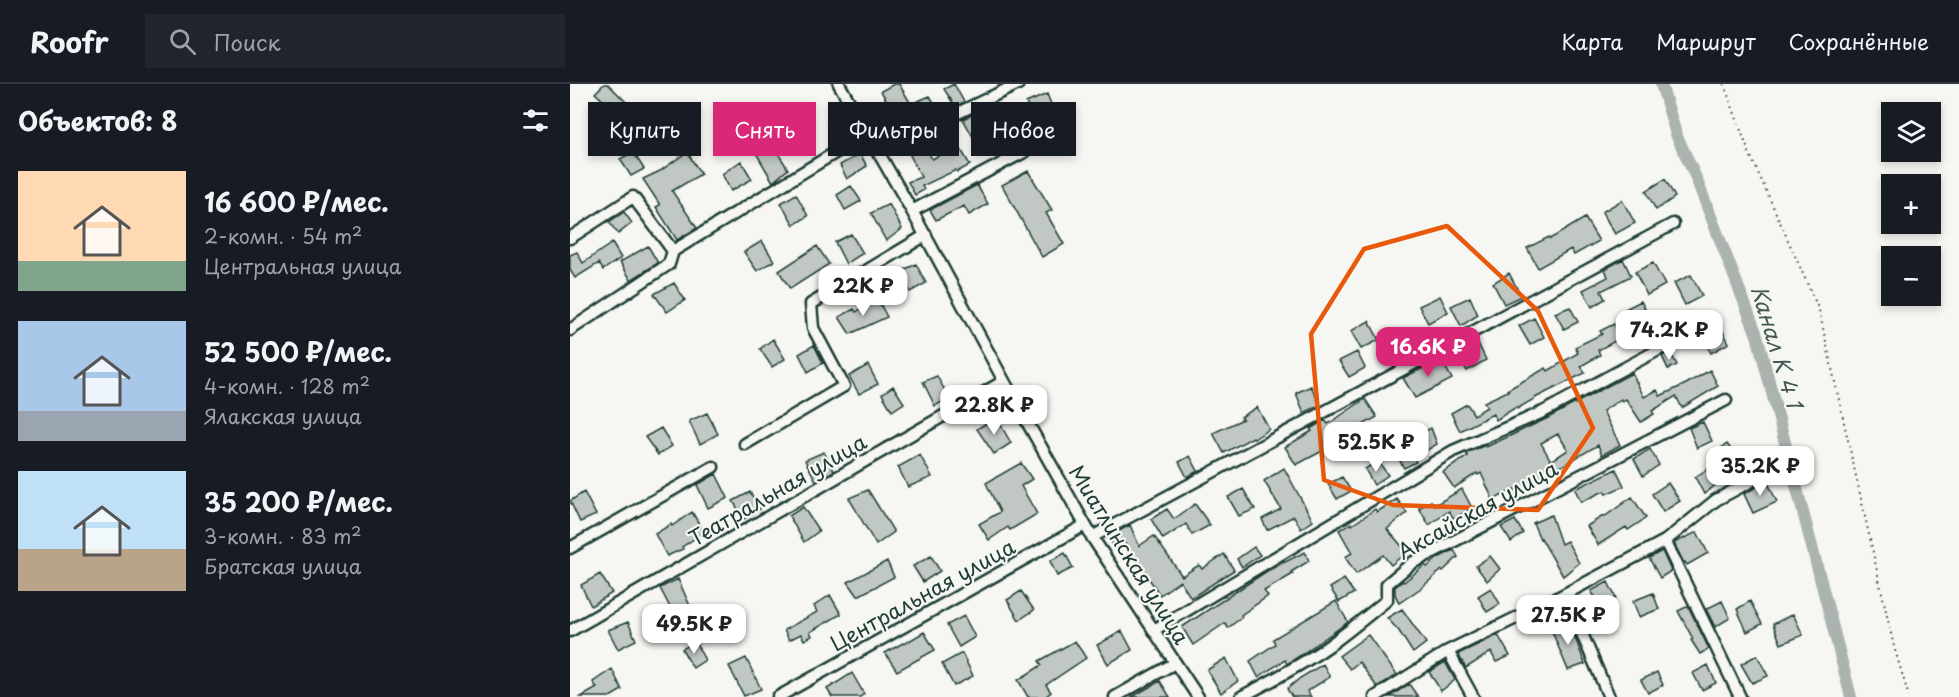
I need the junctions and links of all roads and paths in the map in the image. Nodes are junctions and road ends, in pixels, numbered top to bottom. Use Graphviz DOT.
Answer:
graph roads {
  1 [pos="1018,84"];
  2 [pos="1724,84"];
  3 [pos="841,85"];
  4 [pos="850,102"];
  5 [pos="959,112"];
  6 [pos="830,156"];
  7 [pos="879,156"];
  8 [pos="1016,156"];
  9 [pos="912,211"];
  10 [pos="1673,224"];
  11 [pos="926,235"];
  12 [pos="570,238"];
  13 [pos="673,251"];
  14 [pos="1712,321"];
  15 [pos="570,330"];
  16 [pos="1004,381"];
  17 [pos="1726,400"];
  18 [pos="745,444"];
  19 [pos="713,466"];
  20 [pos="1776,468"];
  21 [pos="1086,525"];
  22 [pos="1092,537"];
  23 [pos="1665,541"];
  24 [pos="570,548"];
  25 [pos="1565,594"];
  26 [pos="1154,630"];
  27 [pos="570,631"];
  28 [pos="1448,651"];
  29 [pos="1175,663"];
  30 [pos="778,697"];
  31 [pos="1115,697"];
  32 [pos="1198,697"];
  33 [pos="1241,697"];
  34 [pos="1375,697"];
  35 [pos="1473,697"];
  36 [pos="1609,697"];
  37 [pos="1740,697"];
  38 [pos="1909,697"];
  1 -- 5 [label="street"];
  2 -- 38 [label="path"];
  3 -- 4 [label="street, Миатлинская улица"];
  6 -- 13 [label="street"];
  7 -- 9 [label="street, Миатлинская улица"];
  8 -- 9 [label="street"];
  9 -- 11 [label="street, Миатлинская улица"];
  10 -- 22 [label="street"];
  11 -- 16 [label="street, Миатлинская улица"];
  11 -- 18 [label="street"];
  12 -- 13 [label="street"];
  13 -- 15 [label="street"];
  14 -- 26 [label="street"];
  16 -- 21 [label="street, Миатлинская улица"];
  16 -- 27 [label="street, Театральная улица"];
  17 -- 33 [label="street, Аксайская улица"];
  19 -- 24 [label="street"];
  20 -- 23 [label="street"];
  21 -- 22 [label="street, Миатлинская улица"];
  21 -- 30 [label="street, Центральная улица"];
  22 -- 26 [label="street, Миатлинская улица"];
  23 -- 25 [label="street"];
  23 -- 37 [label="street"];
  25 -- 28 [label="street"];
  25 -- 36 [label="street"];
  26 -- 29 [label="street, Миатлинская улица"];
  28 -- 34 [label="street"];
  28 -- 35 [label="street"];
  29 -- 31 [label="street"];
  29 -- 32 [label="street, Миатлинская улица"];
}
